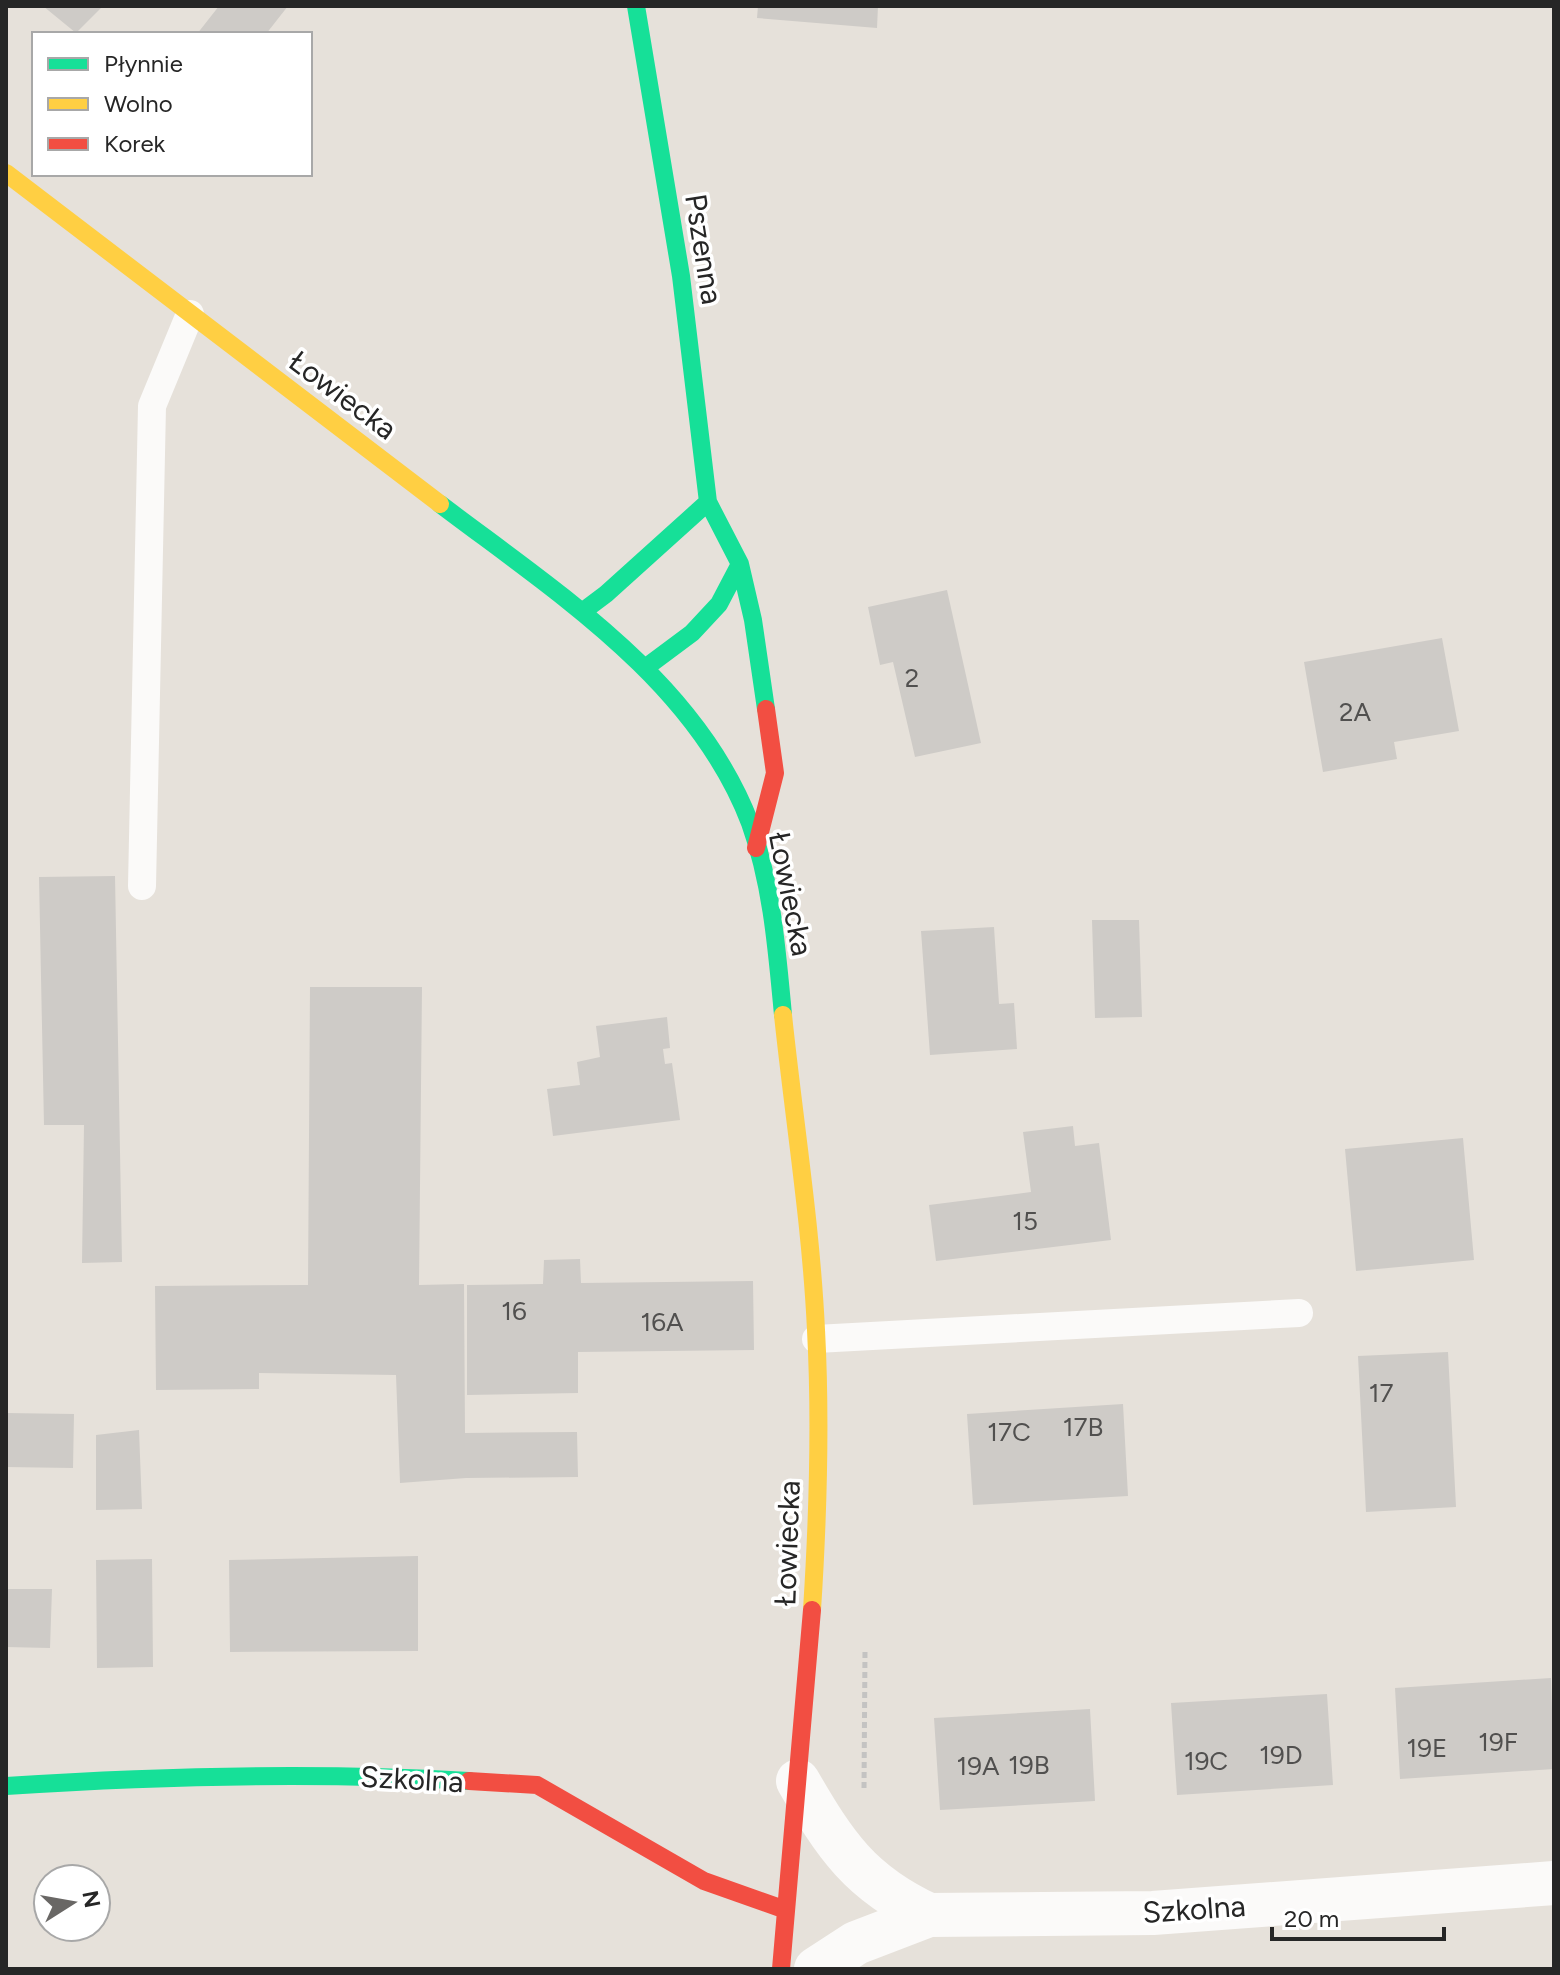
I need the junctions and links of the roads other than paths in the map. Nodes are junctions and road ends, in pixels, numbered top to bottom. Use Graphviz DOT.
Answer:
graph roads {
  1 [pos="636,6"];
  2 [pos="6,173"];
  3 [pos="190,314"];
  4 [pos="708,502"];
  5 [pos="740,564"];
  6 [pos="582,612"];
  7 [pos="645,668"];
  8 [pos="756,848"];
  9 [pos="142,886"];
  10 [pos="1299,1313"];
  11 [pos="816,1339"];
  12 [pos="798,1781"];
  13 [pos="6,1786"];
  14 [pos="1554,1883"];
  15 [pos="786,1910"];
  16 [pos="929,1915"];
  17 [pos="781,1969"];
  18 [pos="816,1969"];
  1 -- 4 [label="street, Pszenna"];
  2 -- 3 [label="street, Łowiecka"];
  3 -- 6 [label="street, Łowiecka"];
  3 -- 9 [label="lane"];
  4 -- 5 [label="street, Pszenna"];
  4 -- 6 [label="street"];
  5 -- 7 [label="street"];
  5 -- 8 [label="street, Pszenna"];
  6 -- 7 [label="street, Łowiecka"];
  7 -- 8 [label="street, Łowiecka"];
  8 -- 11 [label="street, Łowiecka"];
  10 -- 11 [label="lane"];
  11 -- 12 [label="street, Łowiecka"];
  12 -- 15 [label="street, Łowiecka"];
  12 -- 16 [label="street, Szkolna"];
  13 -- 15 [label="street, Szkolna"];
  14 -- 16 [label="street, Szkolna"];
  15 -- 17 [label="street, Łowiecka"];
  16 -- 18 [label="street, Szkolna"];
}
